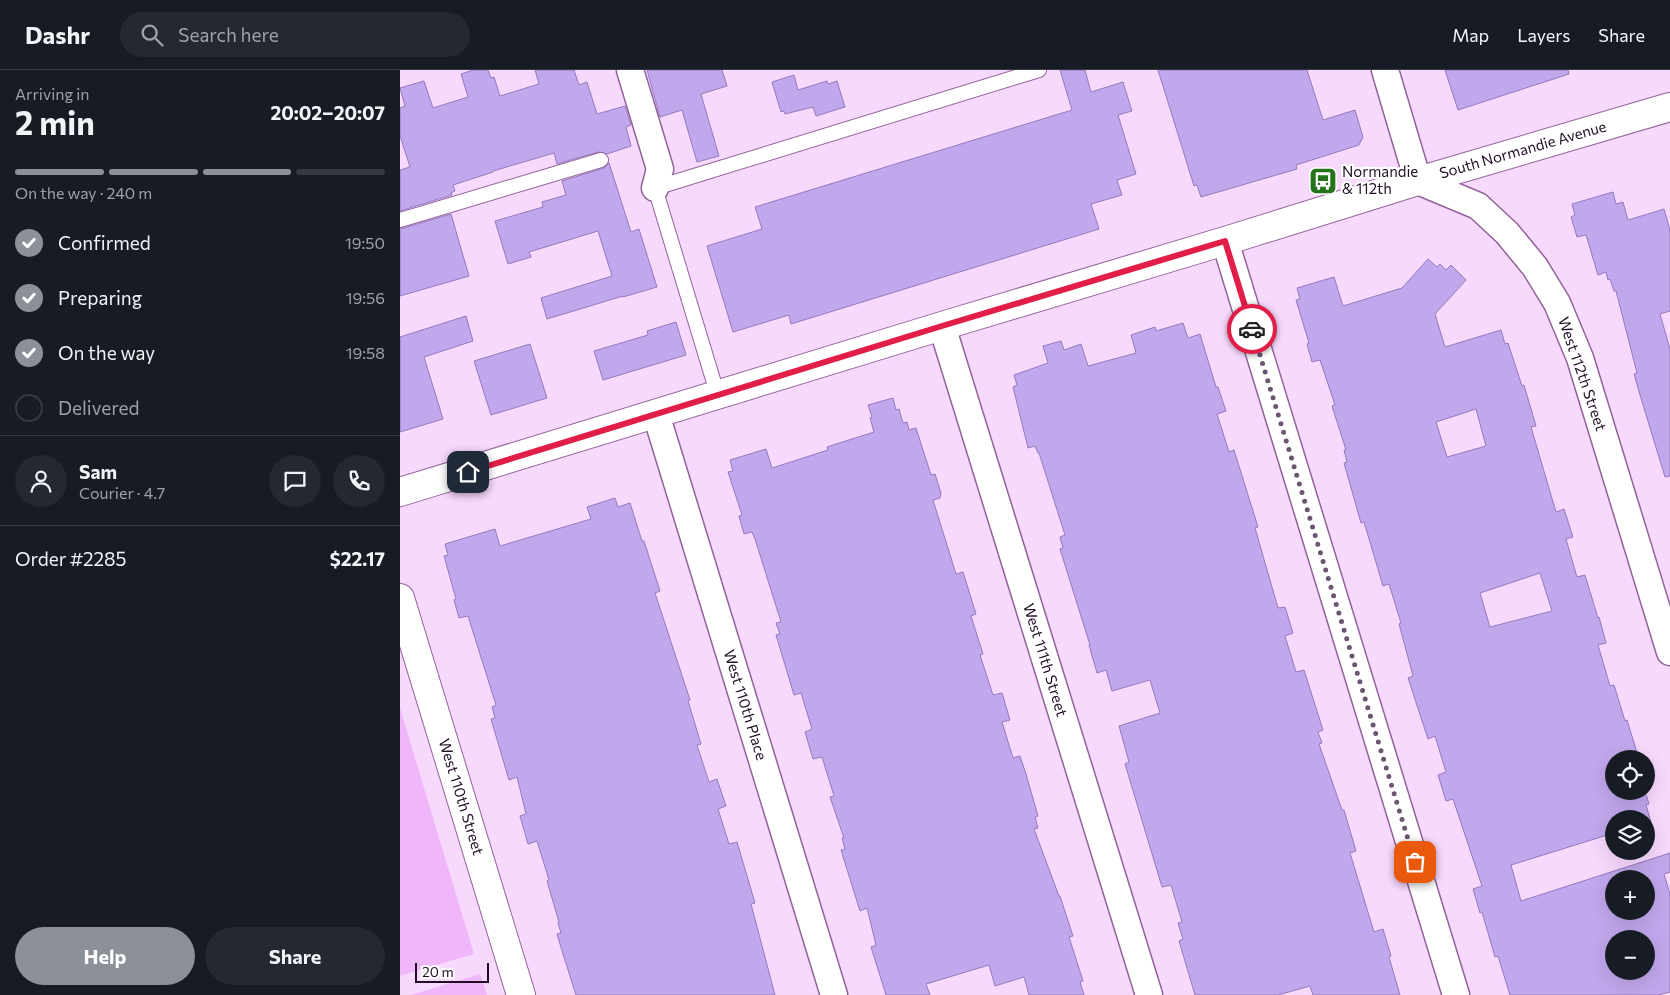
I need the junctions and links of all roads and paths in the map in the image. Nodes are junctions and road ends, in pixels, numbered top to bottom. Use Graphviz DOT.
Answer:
graph roads {
  1 [pos="630,70"];
  2 [pos="1040,70"];
  3 [pos="1385,70"];
  4 [pos="1670,107"];
  5 [pos="601,160"];
  6 [pos="1418,181"];
  7 [pos="655,188"];
  8 [pos="400,220"];
  9 [pos="1225,241"];
  10 [pos="942,326"];
  11 [pos="718,396"];
  12 [pos="656,414"];
  13 [pos="400,492"];
  14 [pos="400,598"];
  15 [pos="1670,652"];
  16 [pos="521,995"];
  17 [pos="834,995"];
  18 [pos="1149,995"];
  19 [pos="1456,995"];
  1 -- 7 [label="street"];
  2 -- 7 [label="lane"];
  3 -- 6 [label="street"];
  4 -- 6 [label="main road, South Normandie Avenue"];
  5 -- 8 [label="lane"];
  6 -- 9 [label="main road, South Normandie Avenue"];
  6 -- 15 [label="street, West 112th Street"];
  7 -- 11 [label="lane"];
  9 -- 10 [label="main road, South Normandie Avenue"];
  9 -- 19 [label="street"];
  10 -- 11 [label="main road, South Normandie Avenue"];
  10 -- 18 [label="street, West 111th Street"];
  11 -- 12 [label="main road, South Normandie Avenue"];
  12 -- 13 [label="main road, South Normandie Avenue"];
  12 -- 17 [label="street, West 110th Place"];
  14 -- 16 [label="main road, West 110th Street"];
}
